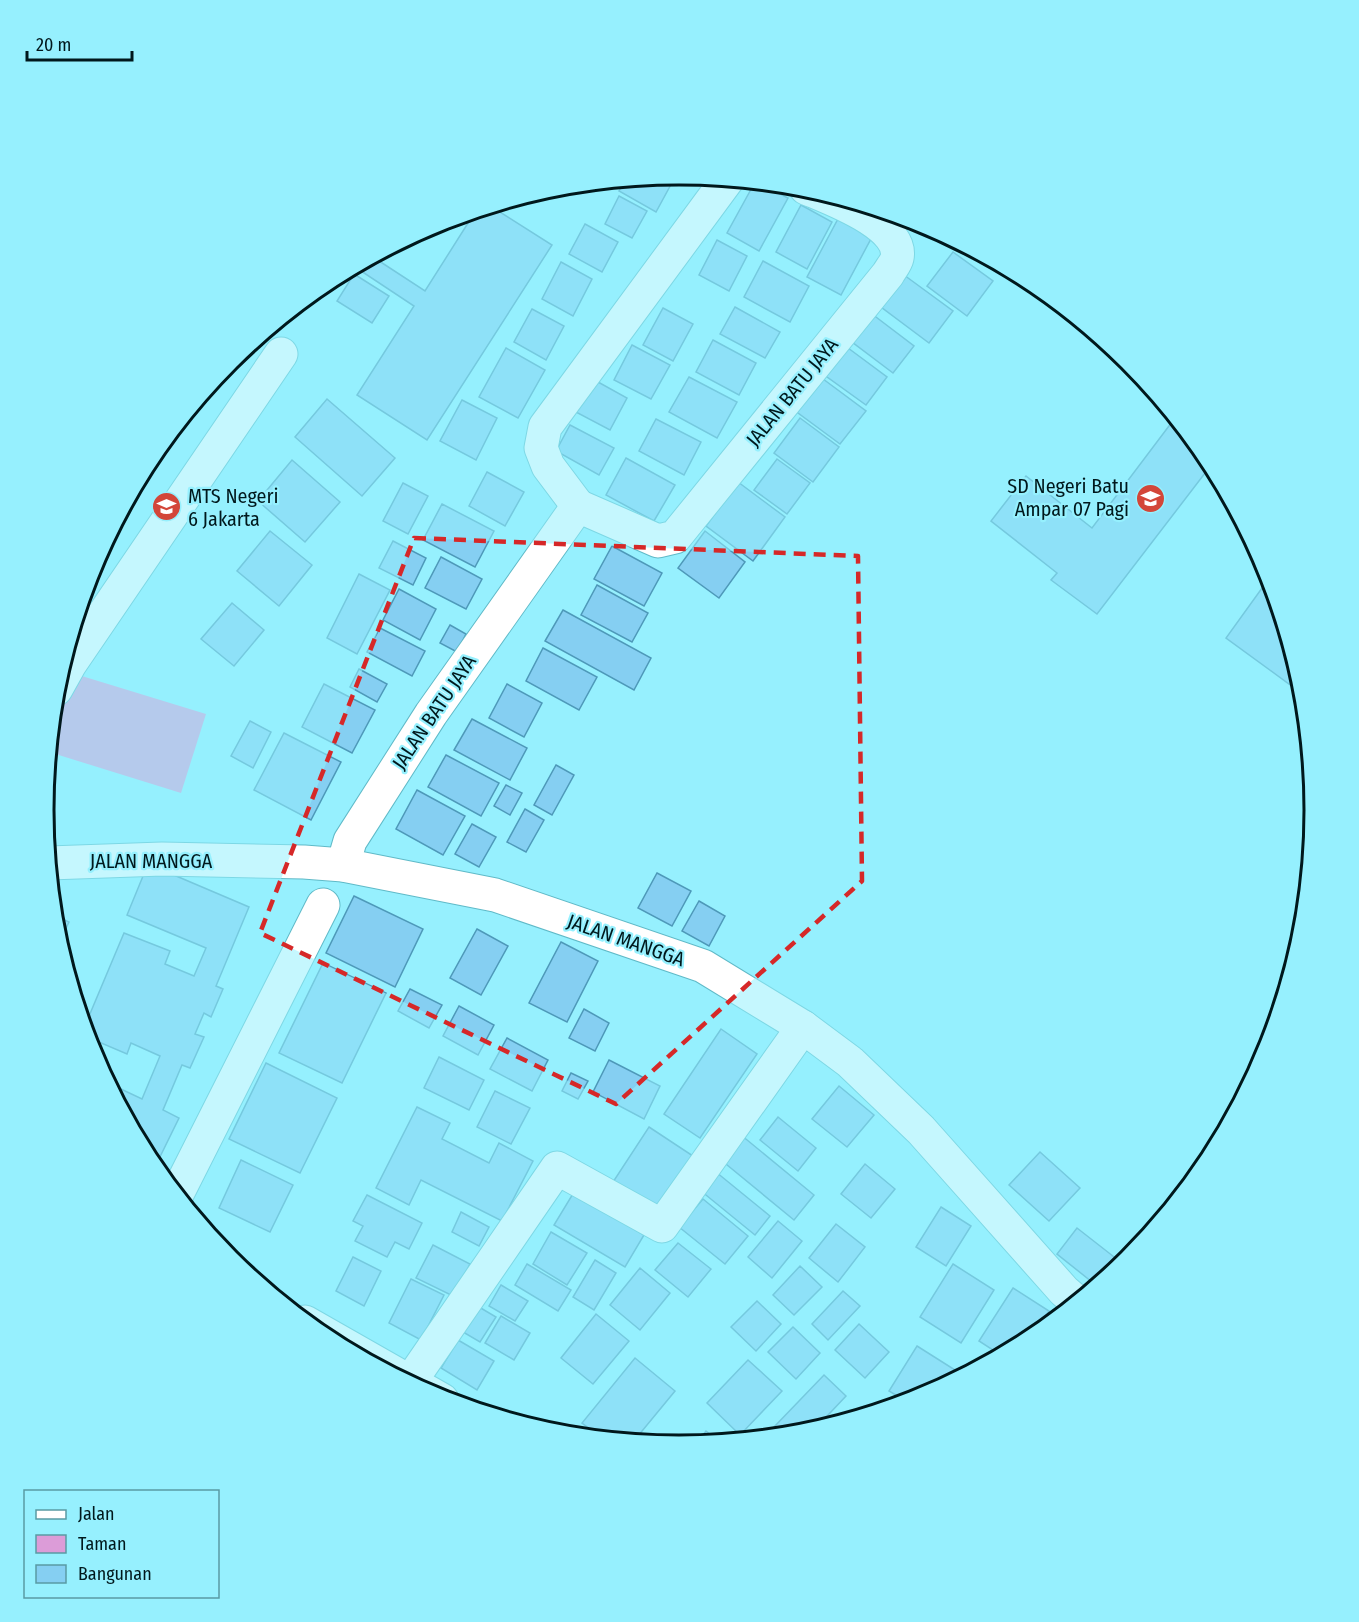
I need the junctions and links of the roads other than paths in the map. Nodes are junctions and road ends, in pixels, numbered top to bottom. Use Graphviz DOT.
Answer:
graph roads {
  1 [pos="723,187"];
  2 [pos="856,211"];
  3 [pos="281,354"];
  4 [pos="578,506"];
  5 [pos="72,660"];
  6 [pos="56,862"];
  7 [pos="343,865"];
  8 [pos="322,906"];
  9 [pos="803,1027"];
  10 [pos="180,1188"];
  11 [pos="1072,1298"];
  12 [pos="414,1377"];
  1 -- 4 [label="street, JALAN BATU JAYA"];
  2 -- 4 [label="street, JALAN BATU JAYA"];
  3 -- 5 [label="street"];
  4 -- 7 [label="street, JALAN BATU JAYA"];
  6 -- 7 [label="street, JALAN MANGGA"];
  7 -- 9 [label="street, JALAN MANGGA"];
  8 -- 10 [label="street"];
  9 -- 11 [label="street, JALAN MANGGA"];
  9 -- 12 [label="street"];
}
